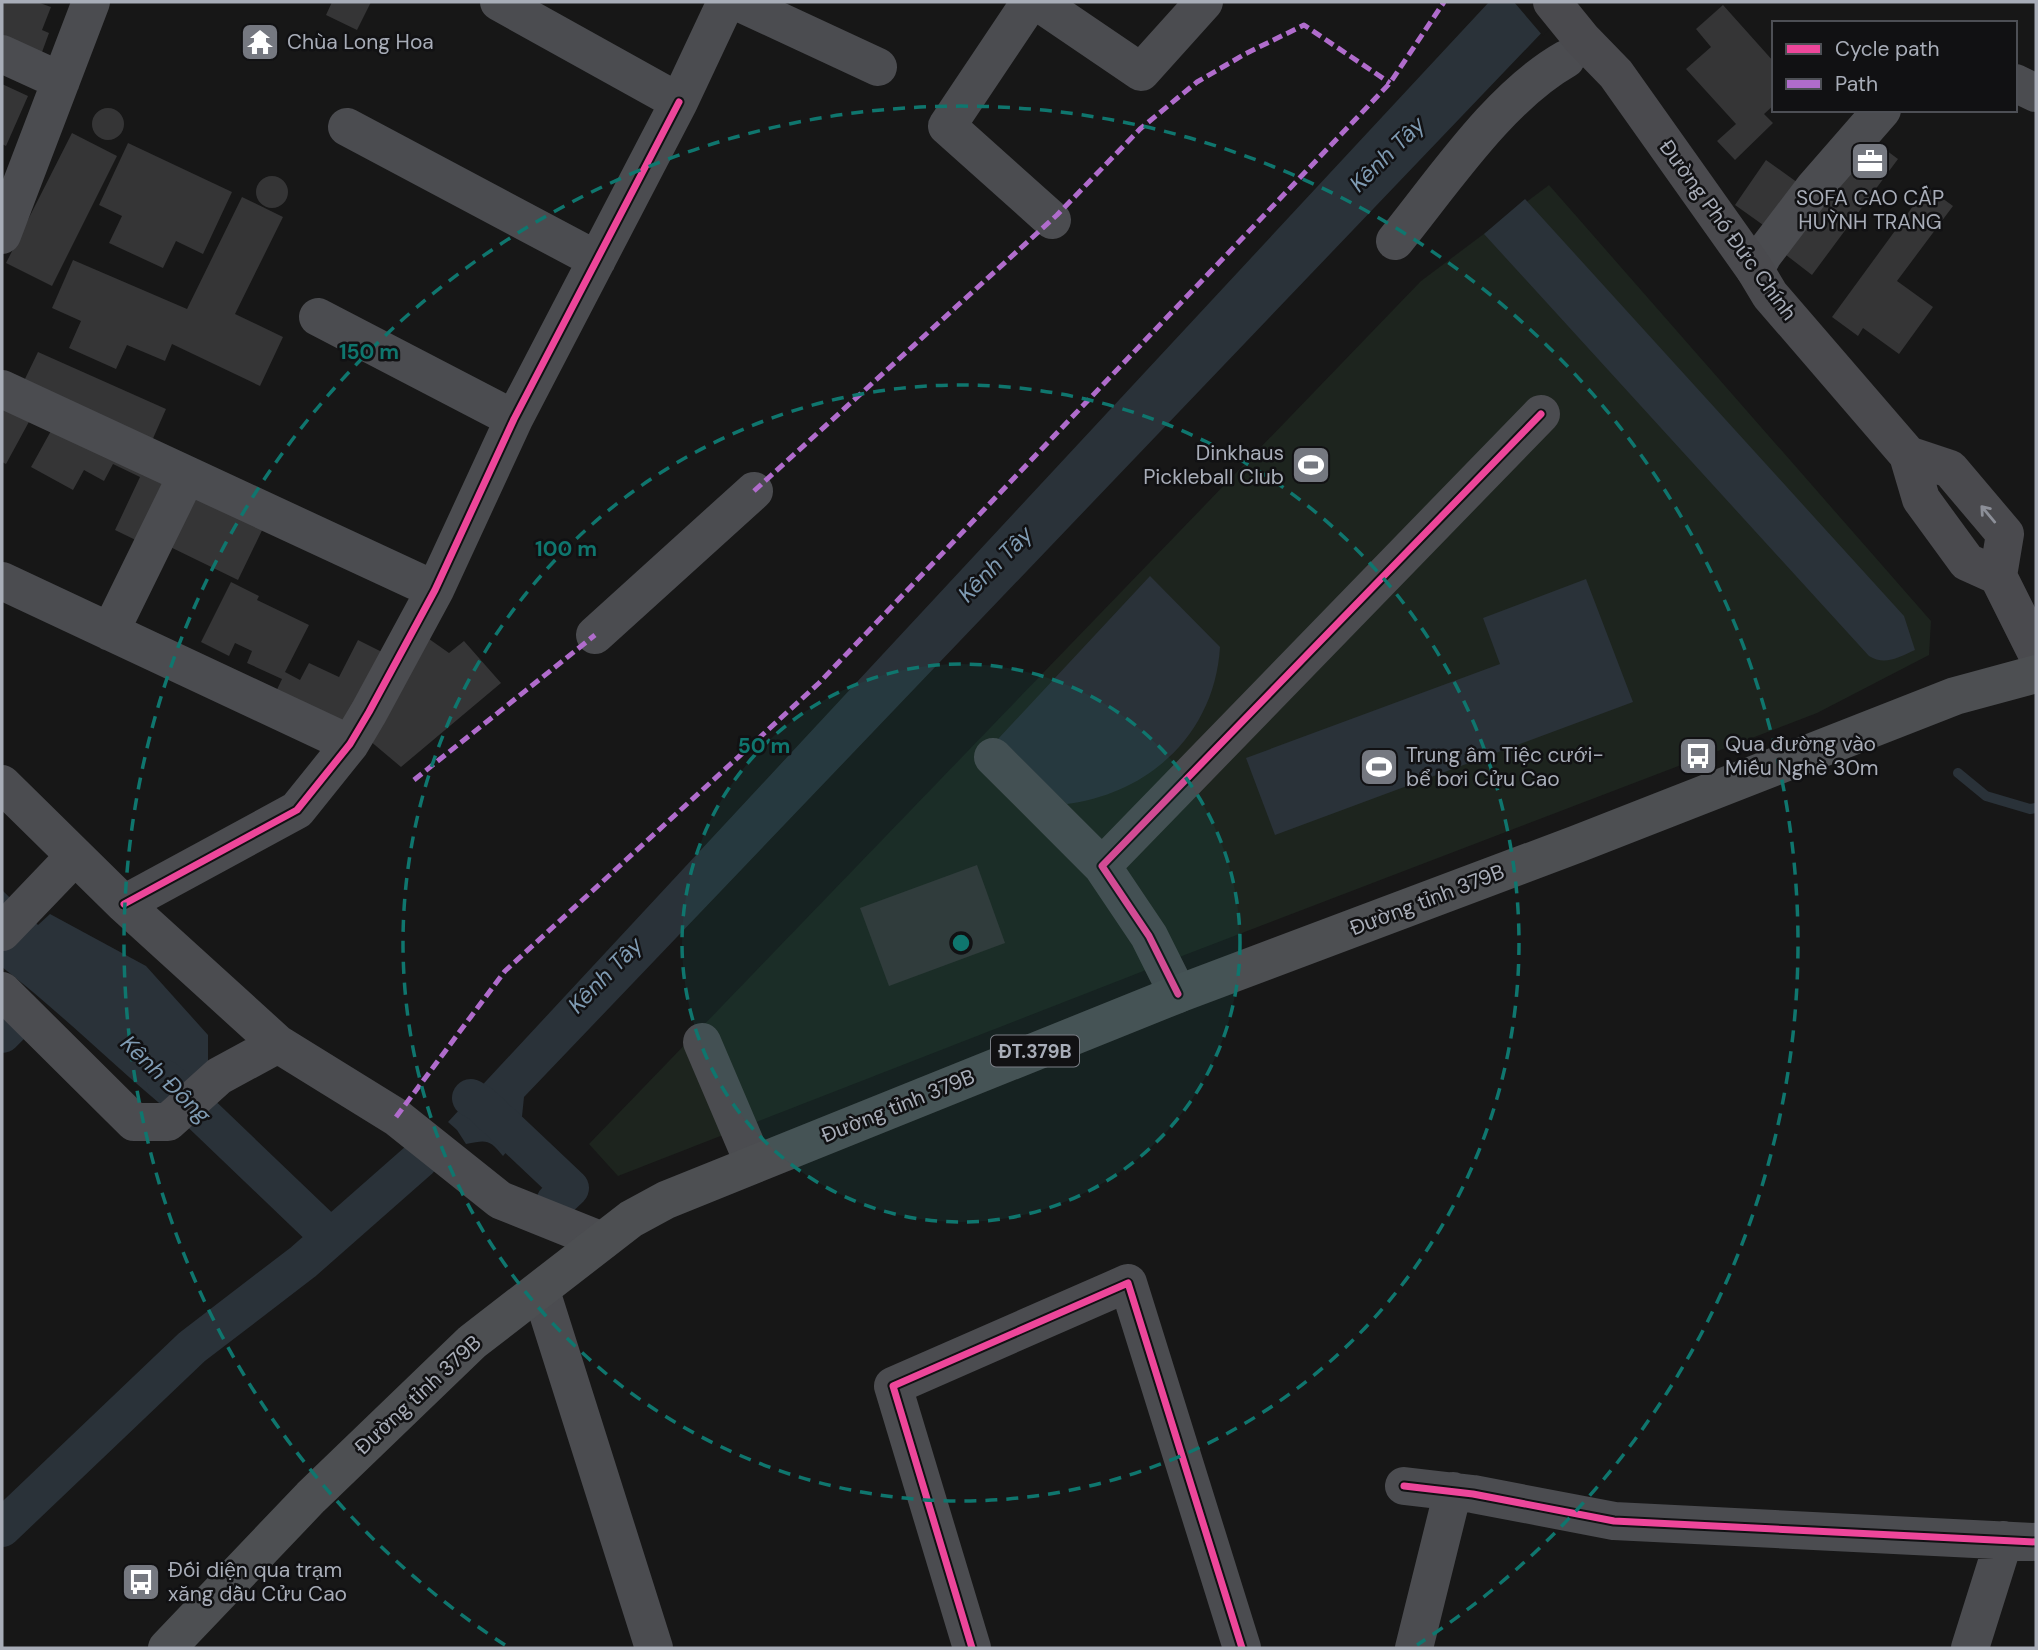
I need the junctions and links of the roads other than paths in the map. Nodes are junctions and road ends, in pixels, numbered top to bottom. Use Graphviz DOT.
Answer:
graph roads {
  1 [pos="90,2"];
  2 [pos="499,2"];
  3 [pos="726,2"];
  4 [pos="738,2"];
  5 [pos="1030,2"];
  6 [pos="1038,2"];
  7 [pos="1204,2"];
  8 [pos="1552,2"];
  9 [pos="1574,49"];
  10 [pos="2,54"];
  11 [pos="878,67"];
  12 [pos="61,81"];
  13 [pos="2017,84"];
  14 [pos="2036,93"];
  15 [pos="679,102"];
  16 [pos="1880,112"];
  17 [pos="347,127"];
  18 [pos="1052,220"];
  19 [pos="2,235"];
  20 [pos="1395,241"];
  21 [pos="597,260"];
  22 [pos="1755,270"];
  23 [pos="318,317"];
  24 [pos="2,389"];
  25 [pos="1541,414"];
  26 [pos="514,419"];
  27 [pos="187,475"];
  28 [pos="754,491"];
  29 [pos="2,581"];
  30 [pos="435,590"];
  31 [pos="110,632"];
  32 [pos="595,635"];
  33 [pos="2036,652"];
  34 [pos="2036,674"];
  35 [pos="350,744"];
  36 [pos="993,757"];
  37 [pos="2,784"];
  38 [pos="74,857"];
  39 [pos="1102,866"];
  40 [pos="124,904"];
  41 [pos="2,932"];
  42 [pos="2,991"];
  43 [pos="1178,994"];
  44 [pos="702,1042"];
  45 [pos="278,1044"];
  46 [pos="754,1164"];
  47 [pos="602,1241"];
  48 [pos="541,1291"];
  49 [pos="1404,1486"];
  50 [pos="1453,1491"];
  51 [pos="2020,1541"];
  52 [pos="167,1648"];
  53 [pos="653,1648"];
  54 [pos="972,1648"];
  55 [pos="1242,1648"];
  56 [pos="1414,1648"];
  57 [pos="1970,1648"];
  1 -- 12 [label="street"];
  2 -- 15 [label="street"];
  3 -- 15 [label="street"];
  4 -- 11 [label="street"];
  5 -- 18 [label="street"];
  6 -- 7 [label="street"];
  8 -- 9 [label="main road, Đường Phó Đức Chính"];
  9 -- 20 [label="street"];
  9 -- 22 [label="main road, Đường Phó Đức Chính"];
  10 -- 12 [label="street"];
  12 -- 19 [label="street"];
  13 -- 14 [label="street"];
  15 -- 21 [label="street"];
  16 -- 22 [label="street"];
  17 -- 21 [label="street"];
  21 -- 26 [label="street"];
  22 -- 33 [label="main road, Đường Phó Đức Chính"];
  23 -- 26 [label="street"];
  24 -- 27 [label="street"];
  25 -- 39 [label="street"];
  26 -- 30 [label="street"];
  27 -- 30 [label="street"];
  27 -- 31 [label="street"];
  28 -- 32 [label="street"];
  29 -- 31 [label="street"];
  30 -- 35 [label="street"];
  31 -- 35 [label="street"];
  34 -- 43 [label="main road, Đường tỉnh 379B / ĐT.379B"];
  35 -- 40 [label="street"];
  36 -- 39 [label="street"];
  37 -- 38 [label="street"];
  38 -- 40 [label="street"];
  38 -- 41 [label="street"];
  39 -- 43 [label="street"];
  40 -- 45 [label="street"];
  42 -- 45 [label="street"];
  43 -- 46 [label="main road, Đường tỉnh 379B / ĐT.379B"];
  44 -- 46 [label="street"];
  45 -- 47 [label="street"];
  46 -- 47 [label="main road, Đường tỉnh 379B / ĐT.379B"];
  47 -- 48 [label="main road, Đường tỉnh 379B / ĐT.379B"];
  48 -- 52 [label="main road, Đường tỉnh 379B / ĐT.379B"];
  48 -- 53 [label="street"];
  49 -- 50 [label="street"];
  50 -- 51 [label="street"];
  50 -- 56 [label="street"];
  51 -- 57 [label="street"];
  54 -- 55 [label="street"];
}
